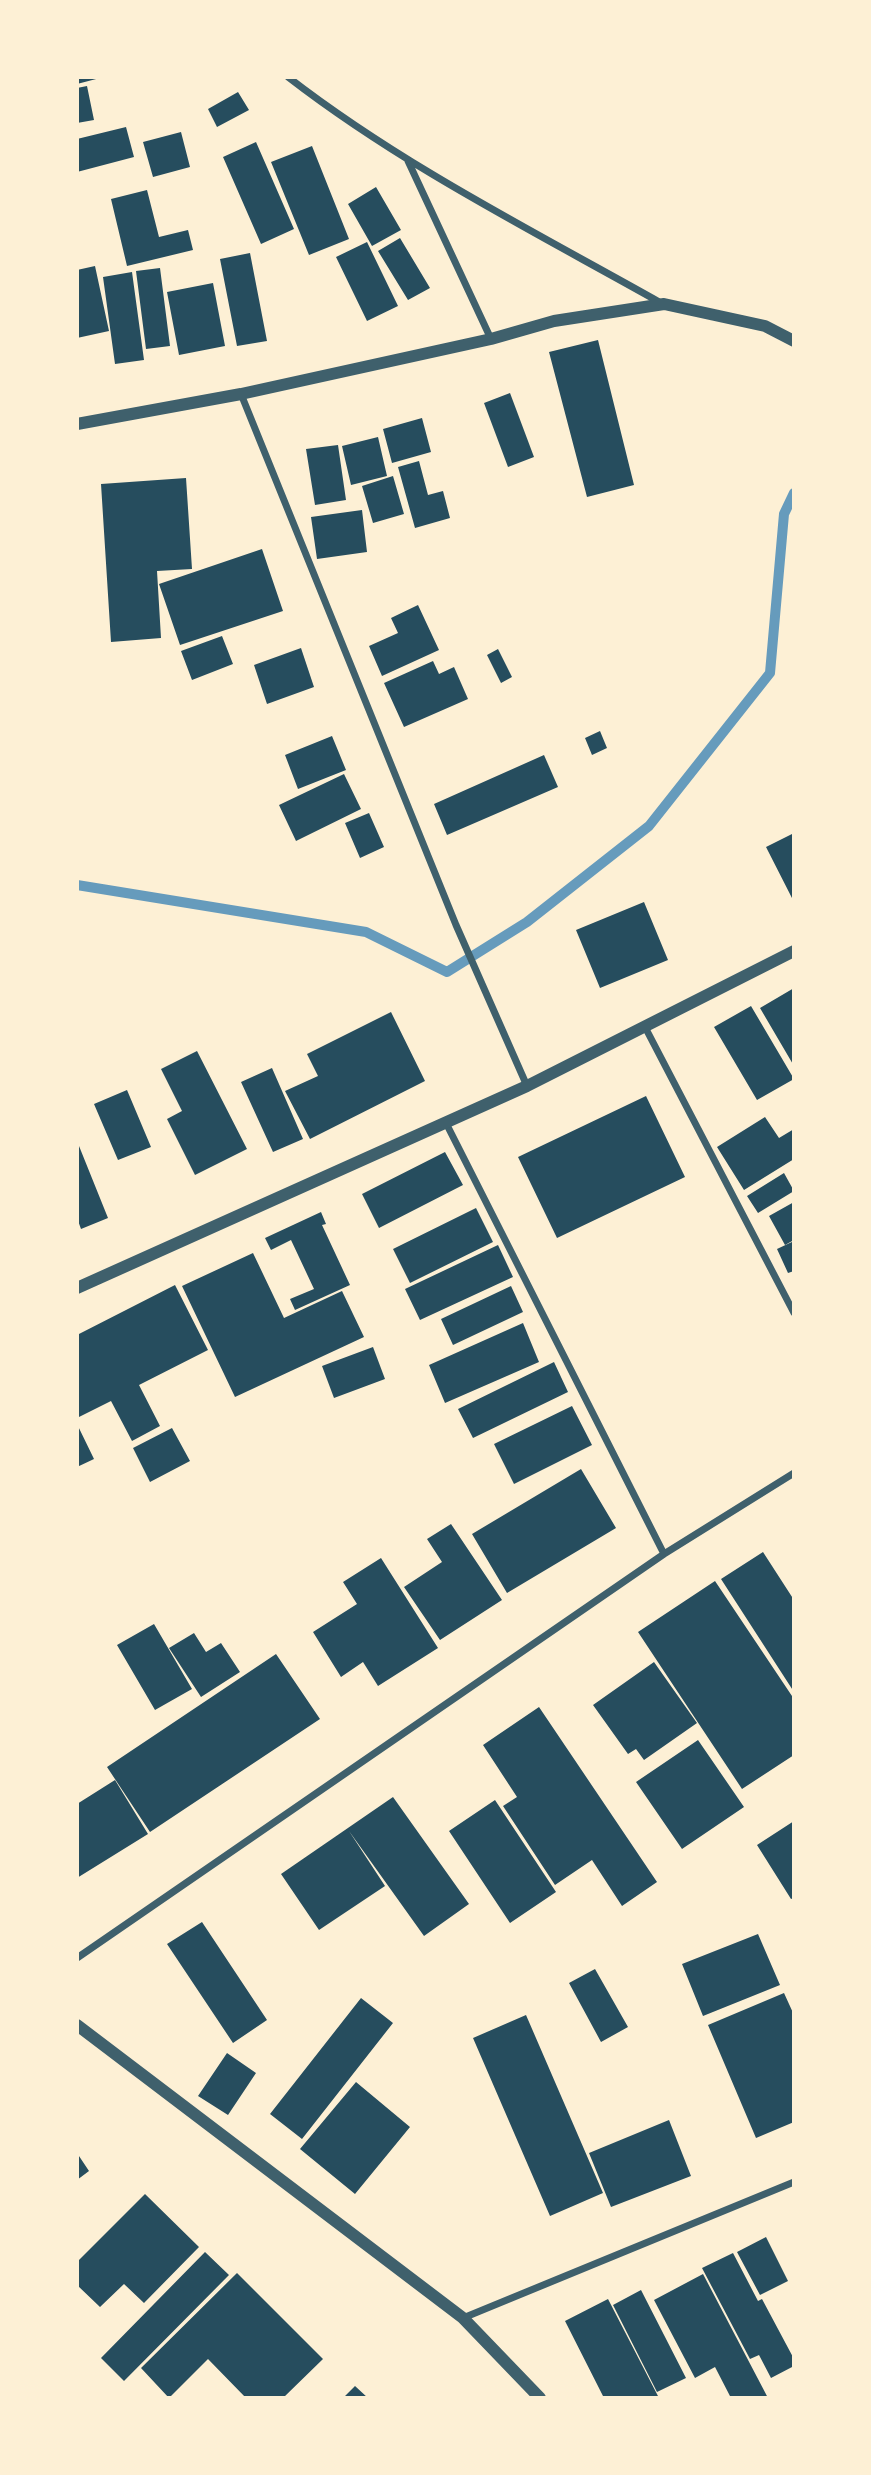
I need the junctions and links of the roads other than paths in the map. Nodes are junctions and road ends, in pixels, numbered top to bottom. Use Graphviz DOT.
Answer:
graph roads {
  1 [pos="288,77"];
  2 [pos="408,160"];
  3 [pos="664,304"];
  4 [pos="491,338"];
  5 [pos="794,341"];
  6 [pos="241,394"];
  7 [pos="77,424"];
  8 [pos="794,951"];
  9 [pos="645,1027"];
  10 [pos="527,1086"];
  11 [pos="446,1123"];
  12 [pos="77,1288"];
  13 [pos="794,1313"];
  14 [pos="792,1475"];
  15 [pos="794,1485"];
  16 [pos="664,1554"];
  17 [pos="77,1958"];
  18 [pos="77,2025"];
  19 [pos="794,2182"];
  20 [pos="463,2318"];
  21 [pos="540,2398"];
  1 -- 2 [label="street"];
  2 -- 3 [label="street"];
  2 -- 4 [label="street"];
  3 -- 4 [label="street"];
  3 -- 5 [label="street"];
  4 -- 6 [label="street"];
  6 -- 7 [label="street"];
  6 -- 10 [label="street"];
  8 -- 9 [label="street"];
  9 -- 10 [label="street"];
  9 -- 13 [label="street"];
  10 -- 11 [label="street"];
  11 -- 12 [label="street"];
  11 -- 16 [label="street"];
  14 -- 15 [label="street"];
  14 -- 16 [label="street"];
  16 -- 17 [label="street"];
  18 -- 20 [label="street"];
  19 -- 20 [label="street"];
  20 -- 21 [label="street"];
}
